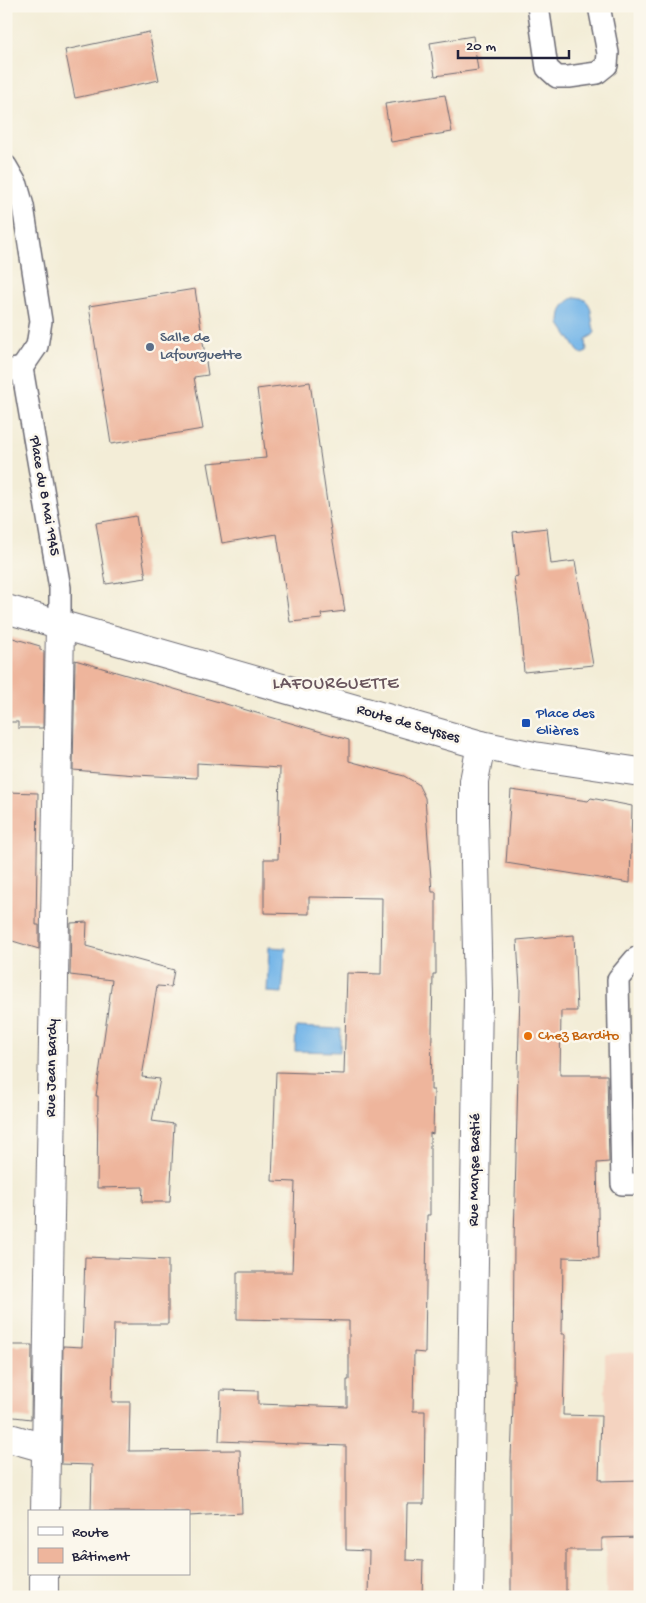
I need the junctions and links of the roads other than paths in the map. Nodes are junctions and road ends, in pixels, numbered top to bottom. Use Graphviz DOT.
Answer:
graph roads {
  1 [pos="538,6"];
  2 [pos="598,6"];
  3 [pos="6,166"];
  4 [pos="14,370"];
  5 [pos="6,609"];
  6 [pos="60,625"];
  7 [pos="481,745"];
  8 [pos="640,772"];
  9 [pos="640,956"];
  10 [pos="640,1184"];
  11 [pos="6,1437"];
  12 [pos="45,1448"];
  13 [pos="45,1510"];
  14 [pos="44,1576"];
  15 [pos="44,1597"];
  16 [pos="469,1597"];
  1 -- 2 [label="lane"];
  3 -- 4 [label="lane, Place du 8 Mai 1945"];
  4 -- 6 [label="lane, Place du 8 Mai 1945"];
  5 -- 6 [label="street, Route de Seysses"];
  6 -- 7 [label="street, Route de Seysses"];
  6 -- 12 [label="street, Rue Jean Bardy"];
  7 -- 8 [label="street, Route de Seysses"];
  7 -- 16 [label="street, Rue Maryse Bastié"];
  9 -- 10 [label="lane"];
  11 -- 12 [label="street"];
  12 -- 13 [label="street, Rue Jean Bardy"];
  14 -- 15 [label="street"];
}
